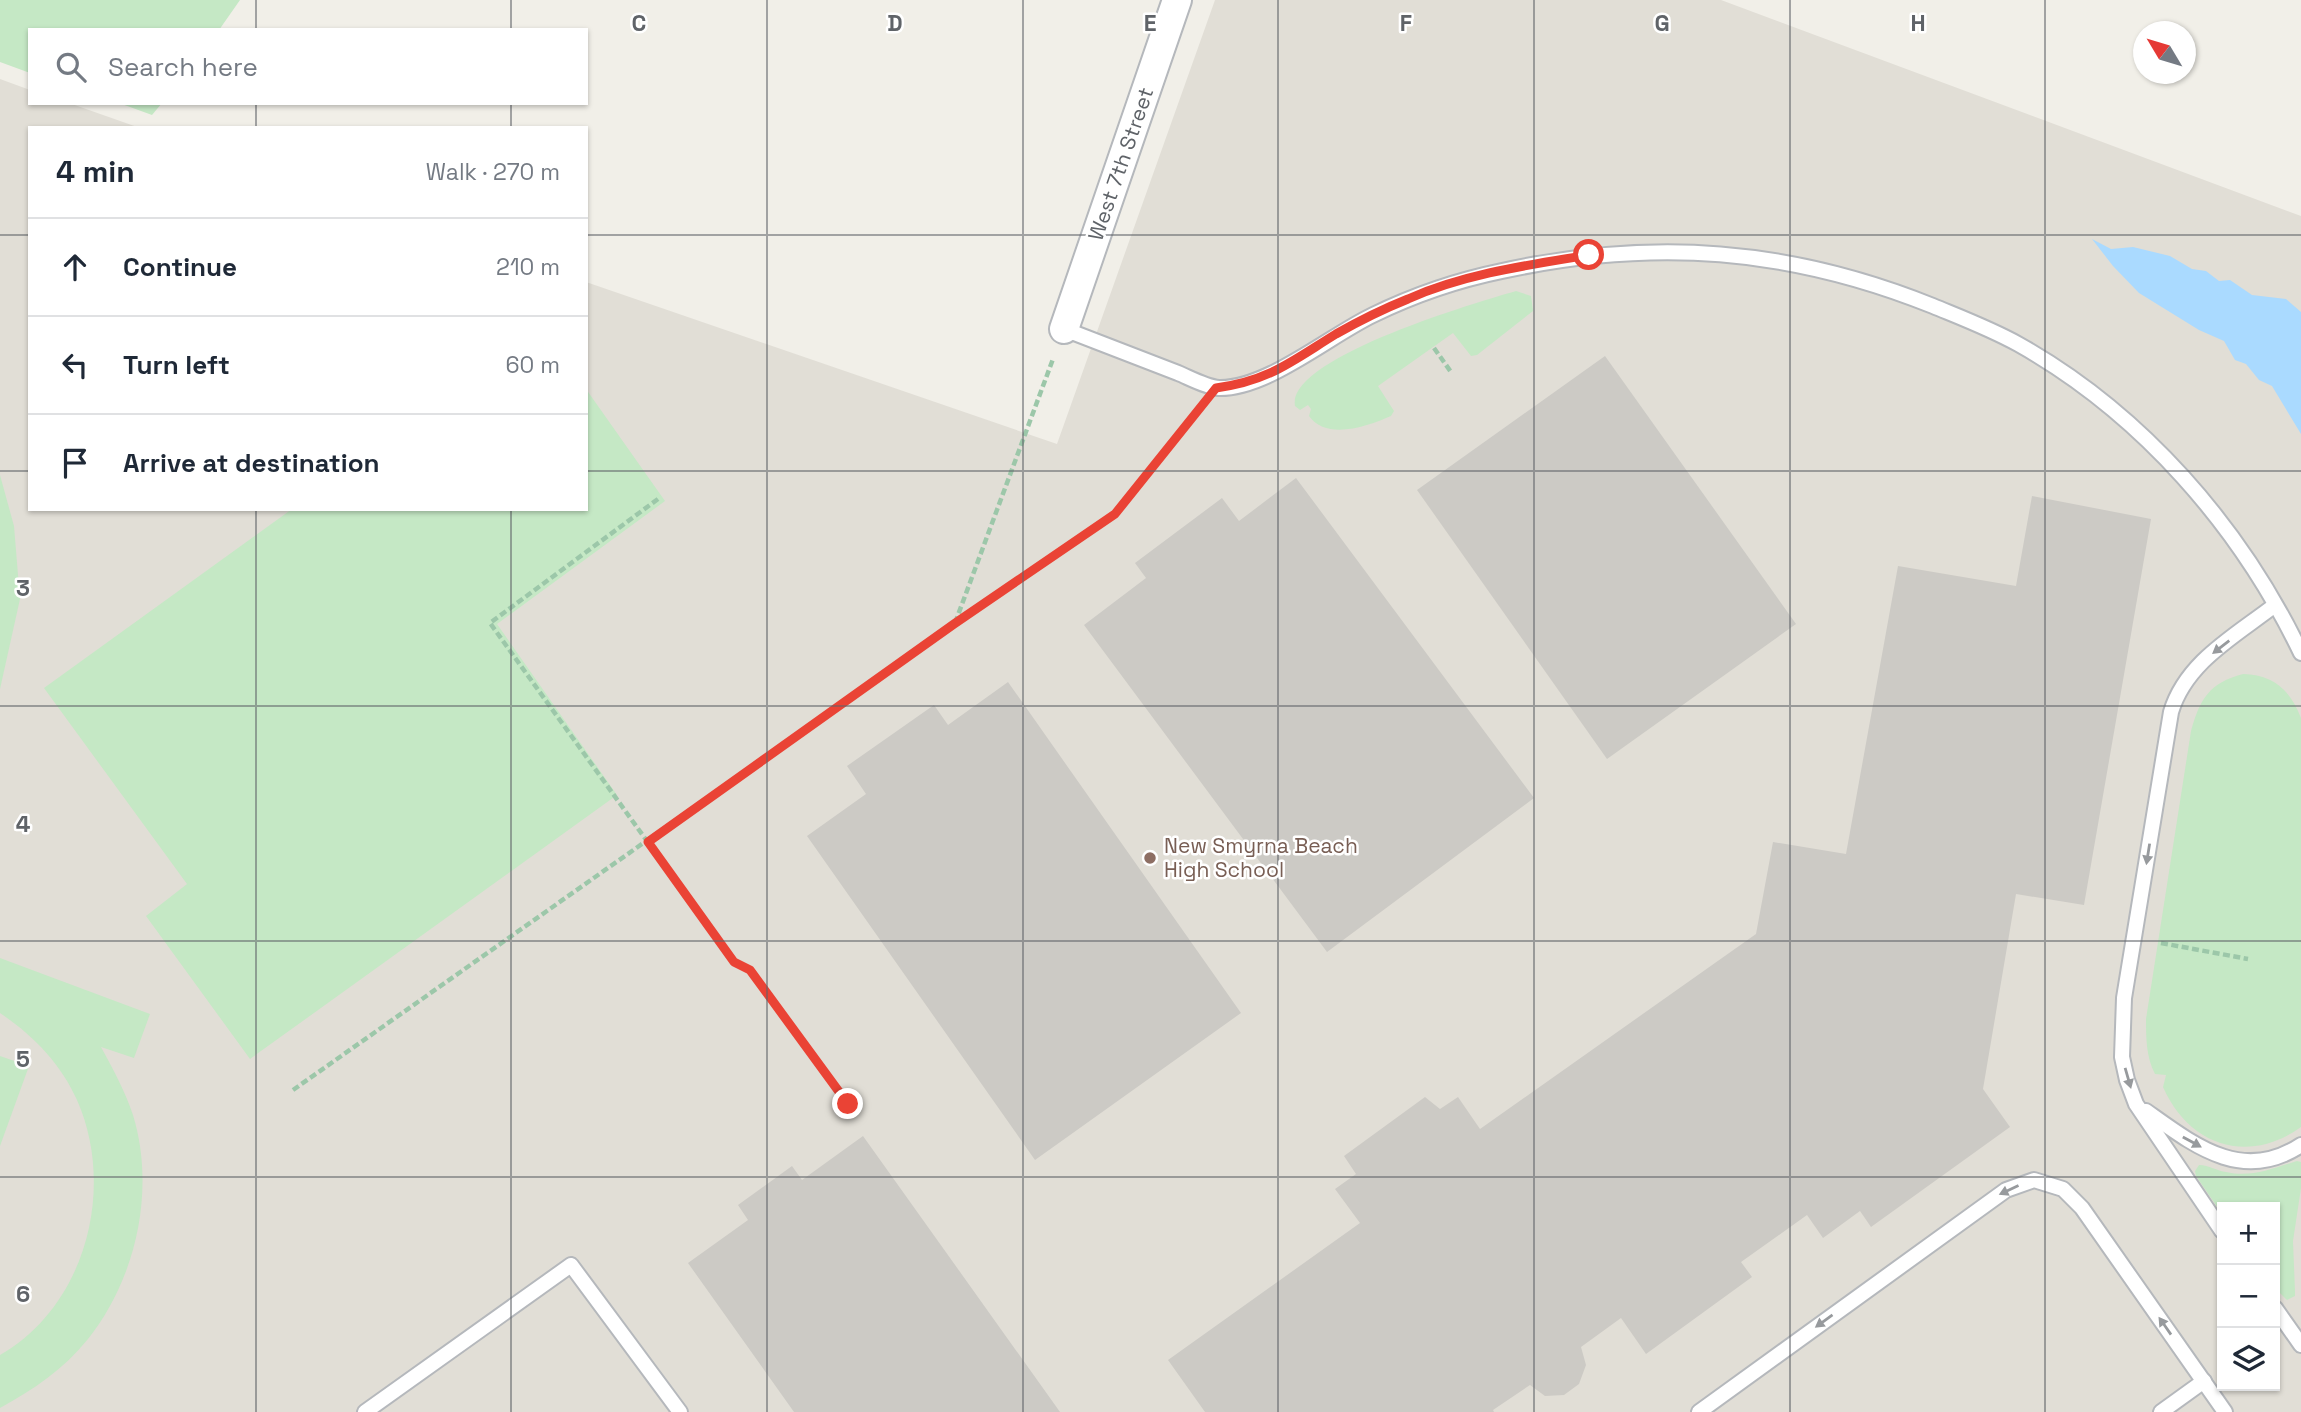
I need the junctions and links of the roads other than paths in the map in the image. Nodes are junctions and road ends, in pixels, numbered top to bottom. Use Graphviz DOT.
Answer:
graph roads {
  1 [pos="1177,0"];
  2 [pos="1064,329"];
  3 [pos="2275,605"];
  4 [pos="2301,653"];
  5 [pos="2136,1104"];
  6 [pos="2301,1145"];
  7 [pos="2217,1224"];
  8 [pos="2280,1315"];
  9 [pos="2301,1345"];
  10 [pos="2204,1381"];
  11 [pos="365,1412"];
  12 [pos="680,1412"];
  13 [pos="1699,1412"];
  14 [pos="2161,1412"];
  15 [pos="2225,1412"];
  1 -- 2 [label="street, West 7th Street"];
  2 -- 3 [label="lane"];
  3 -- 4 [label="lane"];
  3 -- 5 [label="lane, one-way"];
  5 -- 6 [label="lane, one-way"];
  5 -- 7 [label="lane"];
  8 -- 9 [label="lane"];
  10 -- 13 [label="lane, one-way"];
  10 -- 14 [label="lane"];
  10 -- 15 [label="lane"];
  11 -- 12 [label="lane"];
}
